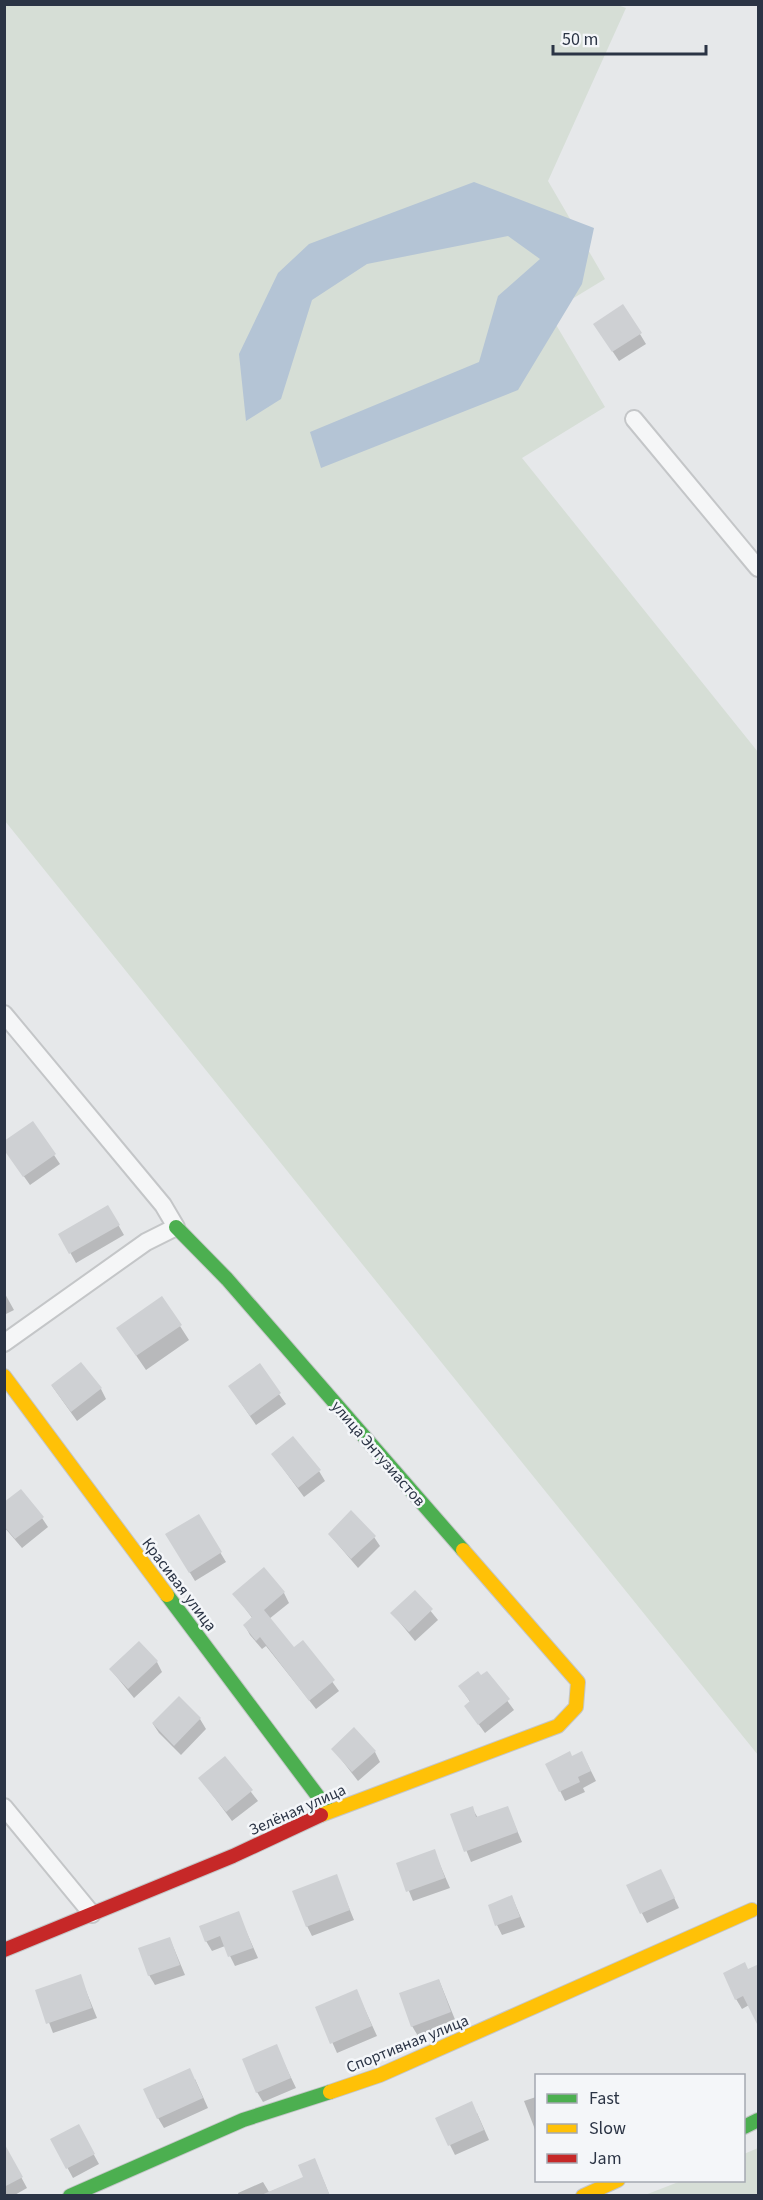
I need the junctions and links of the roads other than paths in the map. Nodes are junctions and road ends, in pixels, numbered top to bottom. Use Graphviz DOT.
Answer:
graph roads {
  1 [pos="634,419"];
  2 [pos="759,568"];
  3 [pos="4,1014"];
  4 [pos="176,1227"];
  5 [pos="4,1343"];
  6 [pos="4,1376"];
  7 [pos="578,1682"];
  8 [pos="4,1807"];
  9 [pos="329,1811"];
  10 [pos="752,1910"];
  11 [pos="92,1914"];
  12 [pos="4,1950"];
  13 [pos="759,2120"];
  14 [pos="745,2127"];
  15 [pos="616,2182"];
  16 [pos="70,2196"];
  17 [pos="583,2196"];
  1 -- 2 [label="street"];
  3 -- 4 [label="street"];
  4 -- 5 [label="street"];
  4 -- 7 [label="street, улица Энтузиастов"];
  6 -- 9 [label="street, Красивая улица"];
  7 -- 9 [label="street, Зелёная улица"];
  8 -- 11 [label="street"];
  9 -- 11 [label="street, Зелёная улица"];
  10 -- 16 [label="street, Спортивная улица"];
  11 -- 12 [label="street, Зелёная улица"];
  13 -- 14 [label="street"];
  15 -- 17 [label="street"];
}
